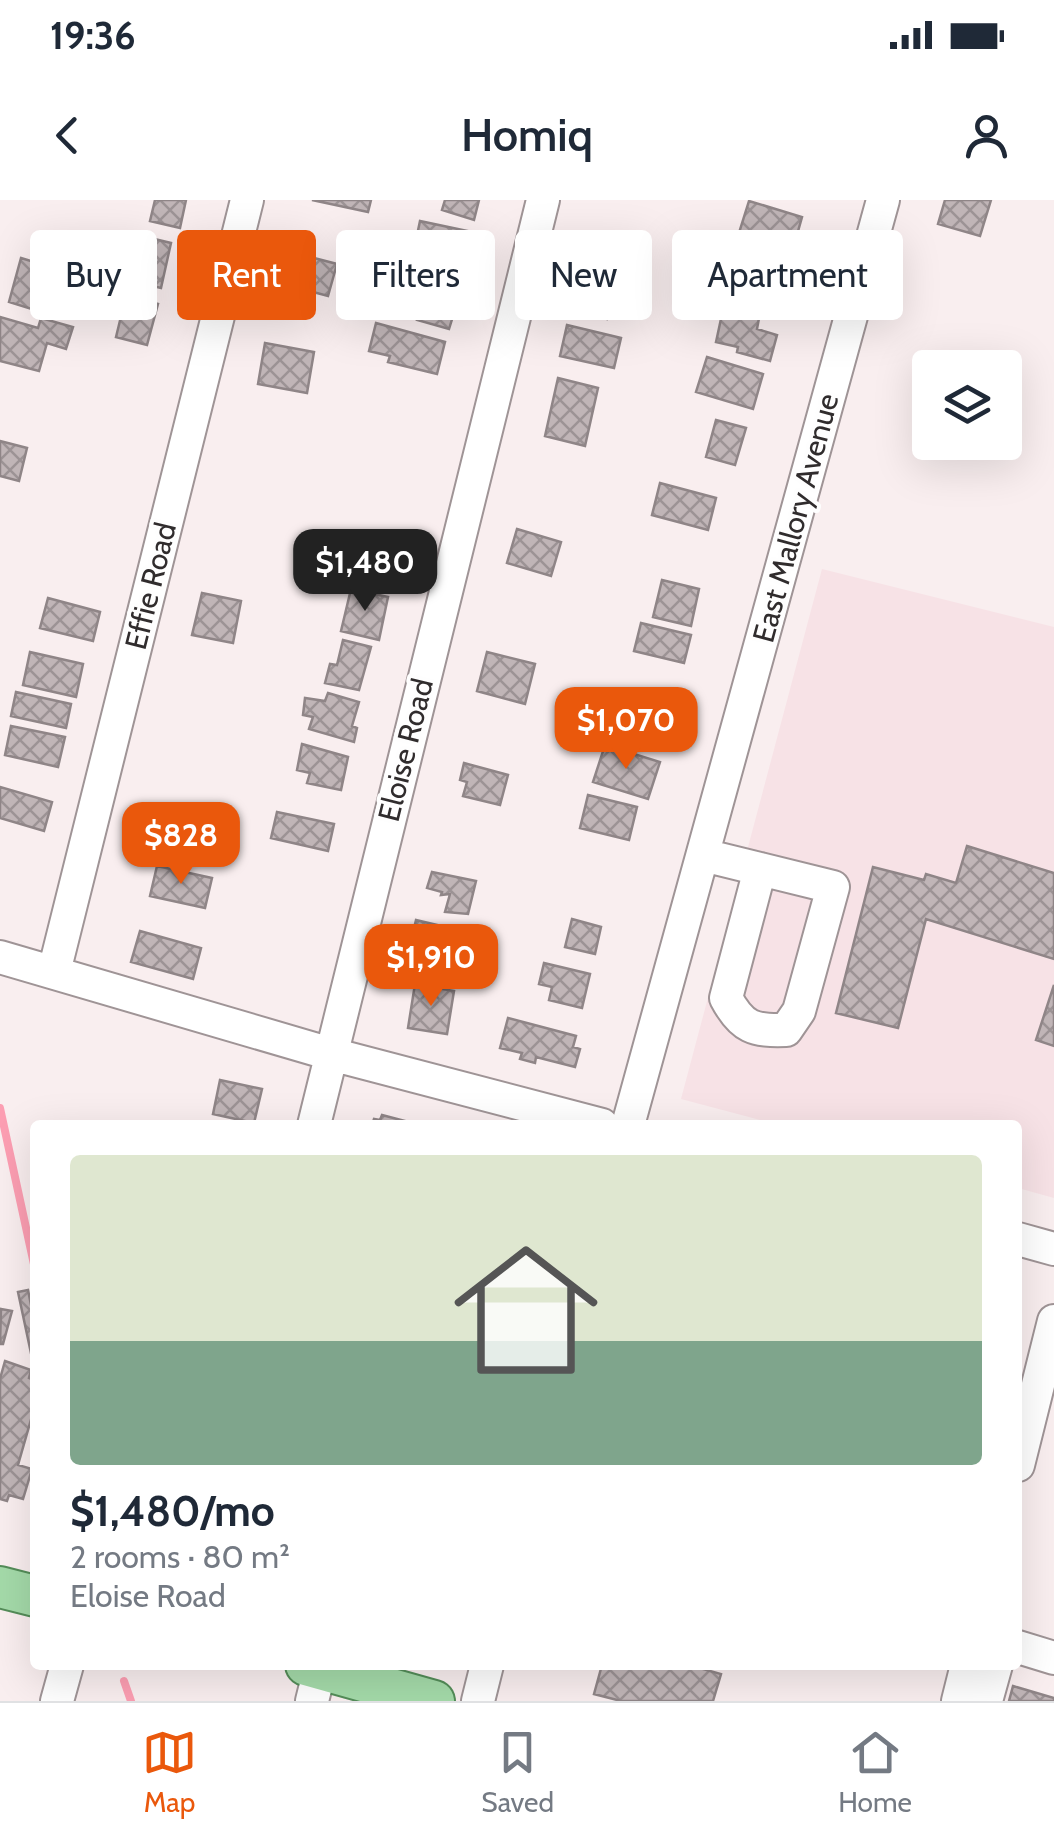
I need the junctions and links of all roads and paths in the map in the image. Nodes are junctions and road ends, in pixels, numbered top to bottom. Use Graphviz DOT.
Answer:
graph roads {
  1 [pos="247,200"];
  2 [pos="543,200"];
  3 [pos="883,200"];
  4 [pos="703,855"];
  5 [pos="760,869"];
  6 [pos="0,956"];
  7 [pos="54,972"];
  8 [pos="331,1054"];
  9 [pos="315,1120"];
  10 [pos="583,1120"];
  11 [pos="629,1120"];
  12 [pos="1022,1240"];
  13 [pos="1054,1249"];
  14 [pos="1054,1321"];
  15 [pos="1022,1449"];
  16 [pos="0,1588"];
  17 [pos="30,1595"];
  18 [pos="1022,1648"];
  19 [pos="1054,1658"];
  20 [pos="66,1670"];
  21 [pos="486,1670"];
  22 [pos="966,1670"];
  23 [pos="995,1670"];
  24 [pos="312,1678"];
  25 [pos="57,1701"];
  26 [pos="434,1701"];
  27 [pos="478,1701"];
  28 [pos="958,1701"];
  29 [pos="986,1701"];
  1 -- 7 [label="street, Effie Road"];
  2 -- 8 [label="street, Eloise Road"];
  3 -- 4 [label="street, East Mallory Avenue"];
  4 -- 5 [label="street"];
  4 -- 11 [label="street, East Mallory Avenue"];
  5 -- 5 [label="street"];
  6 -- 7 [label="street"];
  7 -- 8 [label="street"];
  8 -- 9 [label="street, Eloise Road"];
  8 -- 10 [label="street"];
  12 -- 13 [label="street"];
  14 -- 15 [label="street"];
  16 -- 17 [label="main road"];
  18 -- 19 [label="street"];
  20 -- 25 [label="street"];
  21 -- 27 [label="street"];
  22 -- 28 [label="street"];
  23 -- 29 [label="street"];
  24 -- 26 [label="main road"];
}
